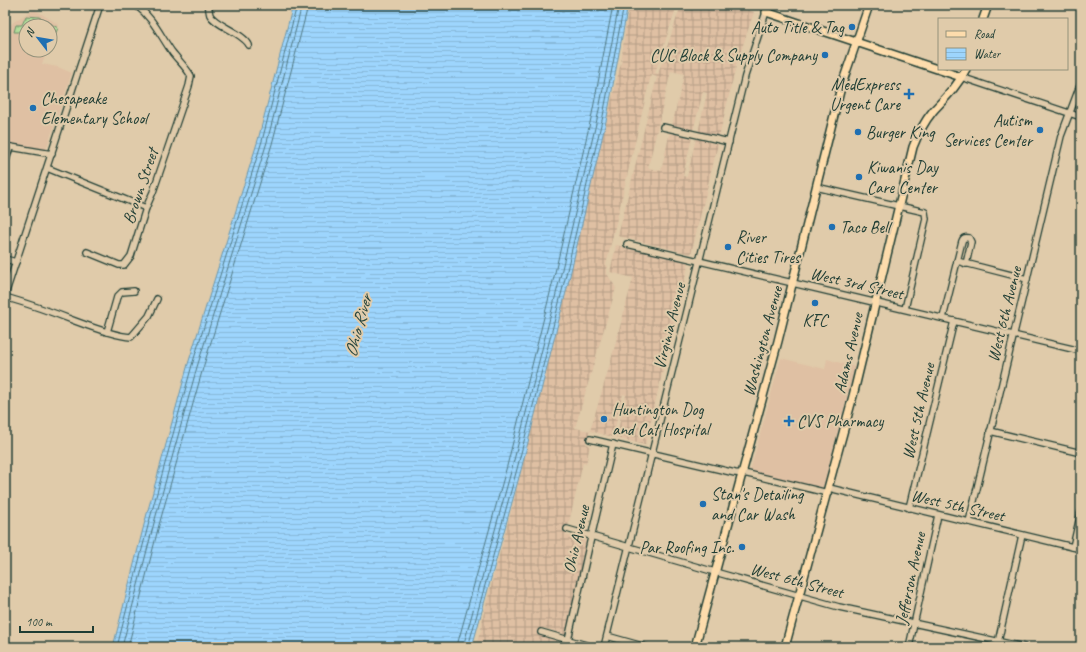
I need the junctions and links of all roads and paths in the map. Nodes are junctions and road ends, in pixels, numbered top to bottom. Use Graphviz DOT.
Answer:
graph roads {
  1 [pos="100,5"];
  2 [pos="136,5"];
  3 [pos="208,5"];
  4 [pos="768,5"];
  5 [pos="868,5"];
  6 [pos="988,5"];
  7 [pos="766,12"];
  8 [pos="983,18"];
  9 [pos="856,42"];
  10 [pos="249,45"];
  11 [pos="938,69"];
  12 [pos="940,70"];
  13 [pos="965,70"];
  14 [pos="961,77"];
  15 [pos="1081,83"];
  16 [pos="1070,114"];
  17 [pos="1081,117"];
  18 [pos="663,127"];
  19 [pos="729,142"];
  20 [pos="7,146"];
  21 [pos="52,154"];
  22 [pos="5,164"];
  23 [pos="47,168"];
  24 [pos="816,187"];
  25 [pos="898,206"];
  26 [pos="146,208"];
  27 [pos="627,244"];
  28 [pos="87,252"];
  29 [pos="5,259"];
  30 [pos="957,261"];
  31 [pos="16,262"];
  32 [pos="700,262"];
  33 [pos="966,264"];
  34 [pos="1027,279"];
  35 [pos="793,283"];
  36 [pos="134,291"];
  37 [pos="5,296"];
  38 [pos="157,299"];
  39 [pos="876,302"];
  40 [pos="905,309"];
  41 [pos="943,318"];
  42 [pos="954,320"];
  43 [pos="107,332"];
  44 [pos="1013,335"];
  45 [pos="1081,351"];
  46 [pos="990,431"];
  47 [pos="590,439"];
  48 [pos="613,444"];
  49 [pos="1081,453"];
  50 [pos="652,454"];
  51 [pos="742,474"];
  52 [pos="828,490"];
  53 [pos="909,508"];
  54 [pos="1081,512"];
  55 [pos="938,515"];
  56 [pos="969,522"];
  57 [pos="567,529"];
  58 [pos="1022,535"];
  59 [pos="591,536"];
  60 [pos="629,547"];
  61 [pos="1073,547"];
  62 [pos="1081,549"];
  63 [pos="715,572"];
  64 [pos="799,596"];
  65 [pos="914,623"];
  66 [pos="541,632"];
  67 [pos="607,636"];
  68 [pos="568,640"];
  69 [pos="998,644"];
  70 [pos="593,647"];
  71 [pos="604,647"];
  72 [pos="646,647"];
  73 [pos="694,647"];
  74 [pos="785,647"];
  75 [pos="909,647"];
  76 [pos="1024,647"];
  1 -- 21 [label="street"];
  2 -- 26 [label="street, Brown Street"];
  3 -- 10 [label="street"];
  4 -- 7 [label="main road"];
  5 -- 9 [label="main road, Washington Avenue"];
  6 -- 8 [label="main road"];
  7 -- 9 [label="main road"];
  7 -- 19 [label="street, Virginia Avenue"];
  9 -- 11 [label="main road"];
  9 -- 24 [label="main road, Washington Avenue"];
  12 -- 14 [label="main road"];
  13 -- 14 [label="main road, Adams Avenue"];
  14 -- 16 [label="street"];
  14 -- 25 [label="main road, Adams Avenue"];
  15 -- 16 [label="street, West 6th Avenue"];
  16 -- 17 [label="street"];
  16 -- 34 [label="street, West 6th Avenue"];
  18 -- 19 [label="street"];
  19 -- 32 [label="street, Virginia Avenue"];
  20 -- 21 [label="street"];
  20 -- 22 [label="street"];
  21 -- 23 [label="street"];
  23 -- 26 [label="street"];
  23 -- 31 [label="street"];
  24 -- 25 [label="street"];
  24 -- 35 [label="main road, Washington Avenue"];
  25 -- 39 [label="main road, Adams Avenue"];
  25 -- 40 [label="street"];
  26 -- 28 [label="street, Brown Street"];
  27 -- 32 [label="street, West 3rd Street"];
  29 -- 31 [label="street"];
  30 -- 33 [label="street"];
  30 -- 33 [label="street"];
  30 -- 41 [label="street"];
  31 -- 37 [label="street"];
  32 -- 35 [label="street, West 3rd Street"];
  32 -- 50 [label="street, Virginia Avenue"];
  33 -- 34 [label="street"];
  34 -- 44 [label="street, West 6th Avenue"];
  35 -- 39 [label="street, West 3rd Street"];
  35 -- 51 [label="main road, Washington Avenue"];
  36 -- 43 [label="street"];
  37 -- 43 [label="street"];
  38 -- 43 [label="street"];
  39 -- 40 [label="street, West 3rd Street"];
  39 -- 52 [label="main road, Adams Avenue"];
  40 -- 41 [label="street, West 3rd Street"];
  41 -- 42 [label="street, West 3rd Street"];
  42 -- 44 [label="street, West 3rd Street"];
  42 -- 53 [label="street, West 5th Avenue"];
  44 -- 45 [label="street, West 3rd Street"];
  44 -- 46 [label="street, West 6th Avenue"];
  46 -- 49 [label="street"];
  46 -- 56 [label="street, West 6th Avenue"];
  47 -- 48 [label="street, West 5th Street"];
  48 -- 50 [label="street, West 5th Street"];
  48 -- 59 [label="street, Ohio Avenue"];
  50 -- 51 [label="street, West 5th Street"];
  50 -- 60 [label="street, Virginia Avenue"];
  51 -- 52 [label="street, West 5th Street"];
  51 -- 63 [label="main road, Washington Avenue"];
  52 -- 53 [label="street, West 5th Street"];
  52 -- 64 [label="main road, Adams Avenue"];
  53 -- 55 [label="street, West 5th Street"];
  54 -- 61 [label="street"];
  55 -- 56 [label="street, West 5th Street"];
  55 -- 65 [label="street, Jefferson Avenue"];
  56 -- 58 [label="street, West 5th Street"];
  57 -- 59 [label="street, West 6th Street"];
  58 -- 61 [label="street, West 5th Street"];
  58 -- 69 [label="street"];
  59 -- 60 [label="street, West 6th Street"];
  59 -- 68 [label="street, Ohio Avenue"];
  60 -- 63 [label="street, West 6th Street"];
  60 -- 67 [label="street, Virginia Avenue"];
  61 -- 62 [label="street, West 5th Street"];
  63 -- 64 [label="street, West 6th Street"];
  63 -- 73 [label="main road, Washington Avenue"];
  64 -- 65 [label="street, West 6th Street"];
  64 -- 74 [label="main road, Adams Avenue"];
  65 -- 69 [label="street, West 6th Street"];
  65 -- 75 [label="street, Jefferson Avenue"];
  66 -- 68 [label="street"];
  67 -- 71 [label="street, Virginia Avenue"];
  67 -- 72 [label="street"];
  68 -- 70 [label="street"];
  69 -- 76 [label="street, West 6th Street"];
}
